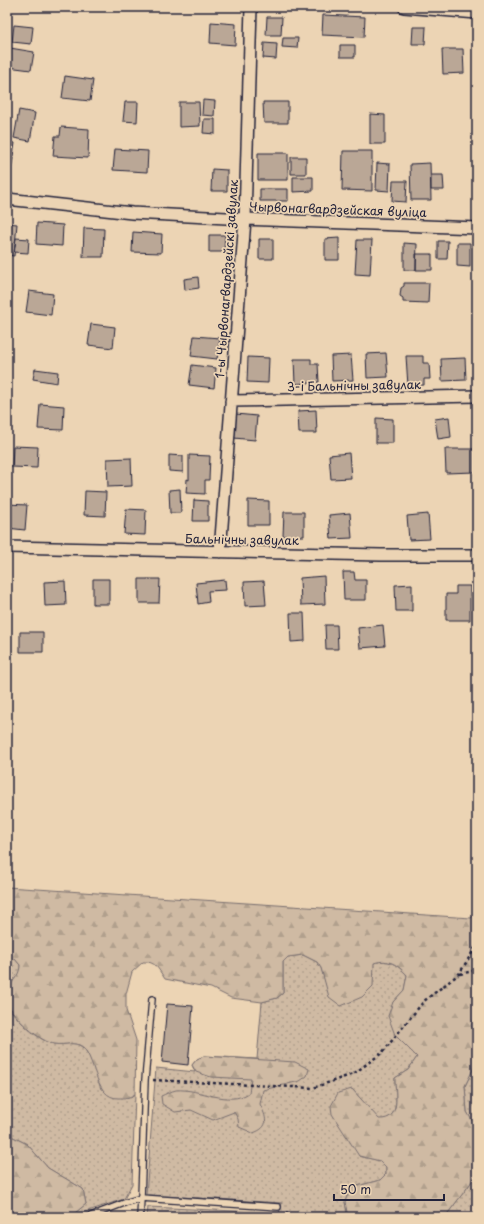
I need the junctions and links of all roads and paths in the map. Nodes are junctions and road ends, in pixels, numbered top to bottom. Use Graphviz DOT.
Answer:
graph roads {
  1 [pos="252,7"];
  2 [pos="404,7"];
  3 [pos="477,13"];
  4 [pos="7,199"];
  5 [pos="245,220"];
  6 [pos="477,228"];
  7 [pos="477,396"];
  8 [pos="231,401"];
  9 [pos="7,547"];
  10 [pos="220,552"];
  11 [pos="477,555"];
  12 [pos="477,945"];
  13 [pos="477,970"];
  14 [pos="459,974"];
  15 [pos="152,998"];
  16 [pos="145,1080"];
  17 [pos="141,1198"];
  18 [pos="278,1207"];
  19 [pos="88,1217"];
  20 [pos="140,1217"];
  1 -- 5 [label="street, 1-ы Чырвонагвардзейскі завулак"];
  2 -- 3 [label="street"];
  4 -- 5 [label="street, Чырвонагвардзейская вуліца"];
  5 -- 6 [label="street, Чырвонагвардзейская вуліца"];
  5 -- 8 [label="street, 1-ы Чырвонагвардзейскі завулак"];
  7 -- 8 [label="street, 3-і Бальнічны завулак"];
  8 -- 10 [label="street, 1-ы Чырвонагвардзейскі завулак"];
  9 -- 10 [label="street, Бальнічны завулак"];
  10 -- 11 [label="street, Бальнічны завулак"];
  12 -- 14 [label="path"];
  13 -- 14 [label="path"];
  14 -- 16 [label="path"];
  15 -- 16 [label="lane"];
  16 -- 17 [label="lane"];
  17 -- 18 [label="lane"];
  17 -- 19 [label="lane"];
  17 -- 20 [label="lane"];
}
